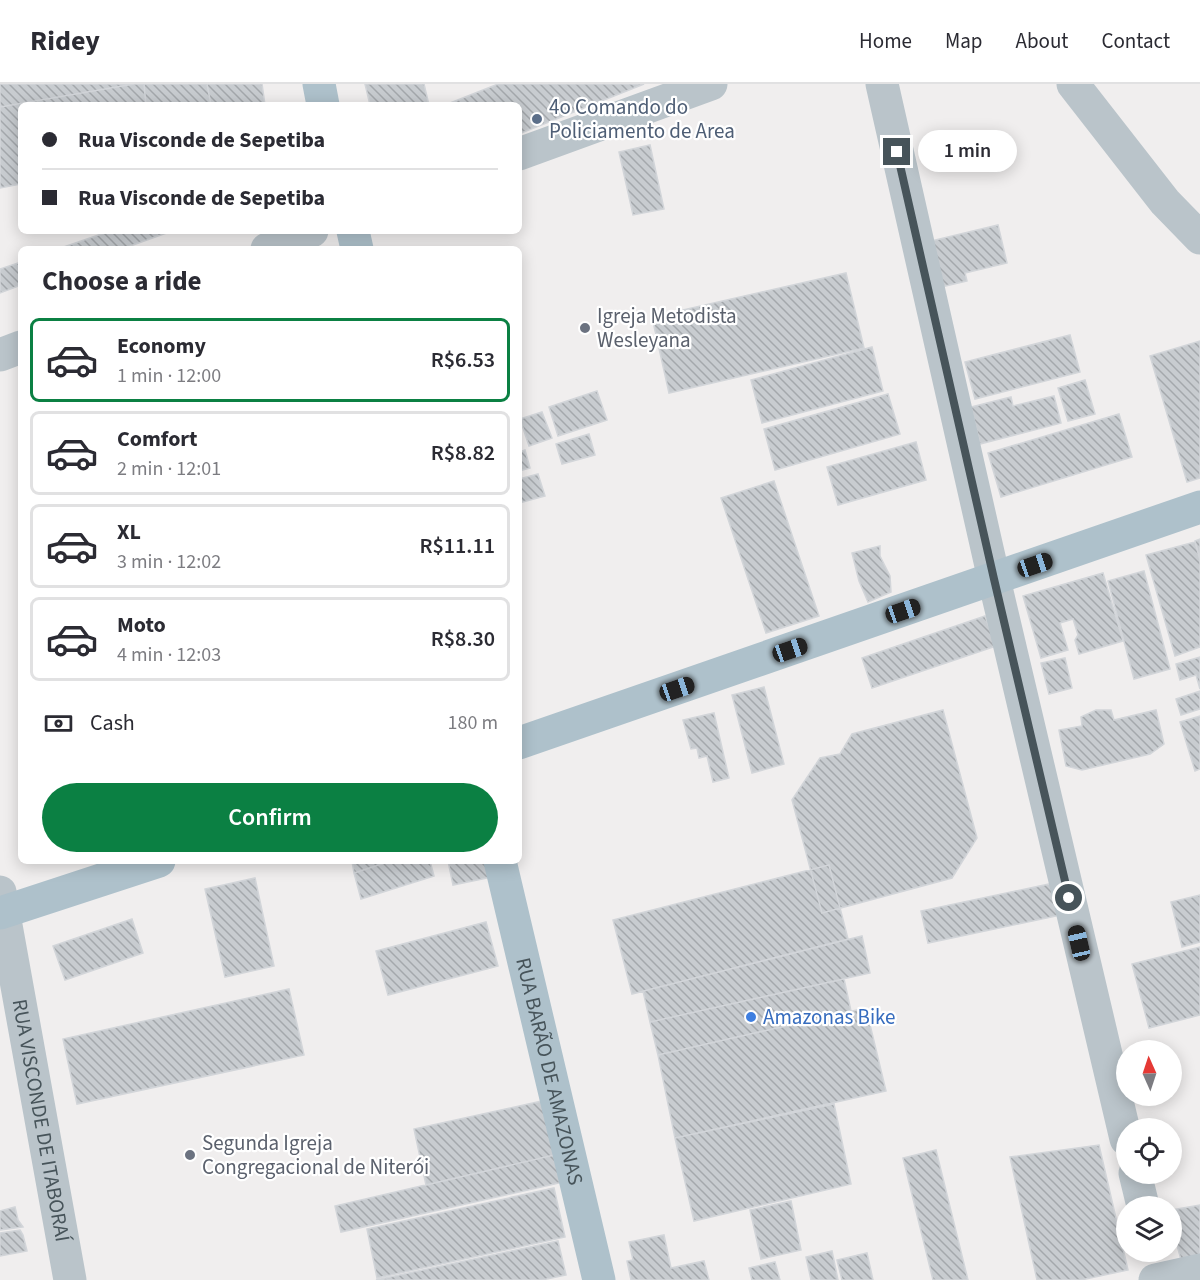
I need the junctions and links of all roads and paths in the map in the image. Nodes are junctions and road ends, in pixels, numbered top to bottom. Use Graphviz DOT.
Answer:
graph roads {
  1 [pos="318,84"];
  2 [pos="711,84"];
  3 [pos="882,84"];
  4 [pos="1073,84"];
  5 [pos="322,102"];
  6 [pos="522,153"];
  7 [pos="304,234"];
  8 [pos="1200,238"];
  9 [pos="274,246"];
  10 [pos="1200,507"];
  11 [pos="994,579"];
  12 [pos="522,742"];
  13 [pos="148,864"];
  14 [pos="501,864"];
  15 [pos="1,905"];
  16 [pos="1121,1118"];
  17 [pos="1200,1270"];
  18 [pos="1157,1272"];
  19 [pos="70,1280"];
  20 [pos="599,1280"];
  1 -- 5 [label="main road"];
  2 -- 6 [label="street"];
  3 -- 11 [label="street"];
  4 -- 8 [label="street"];
  7 -- 9 [label="street"];
  10 -- 11 [label="main road"];
  11 -- 12 [label="main road"];
  11 -- 16 [label="street"];
  13 -- 15 [label="main road"];
  14 -- 20 [label="main road, RUA BARÃO DE AMAZONAS"];
  15 -- 19 [label="street, RUA VISCONDE DE ITABORAÍ"];
  17 -- 18 [label="street"];
}
